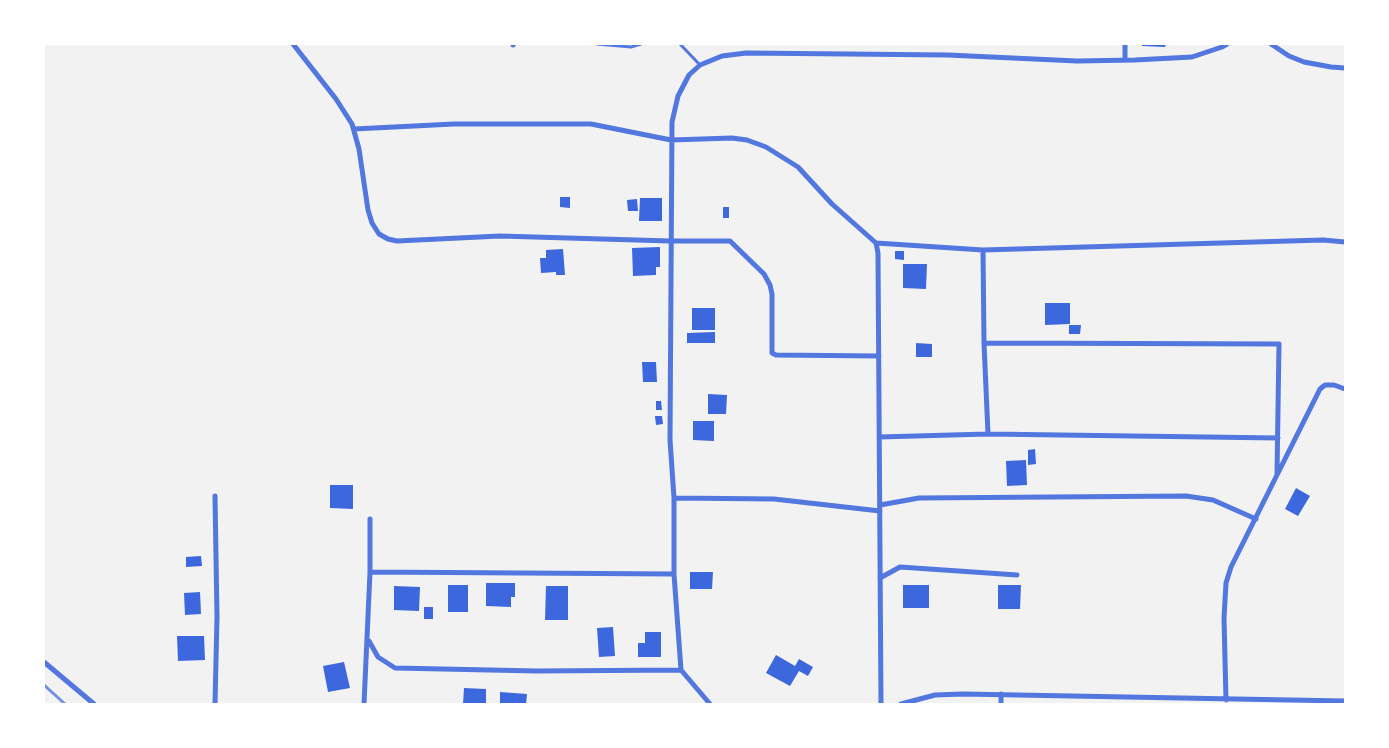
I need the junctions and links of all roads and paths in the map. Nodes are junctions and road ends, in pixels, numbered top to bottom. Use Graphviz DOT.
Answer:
graph roads {
  1 [pos="293,44"];
  2 [pos="598,44"];
  3 [pos="641,44"];
  4 [pos="680,44"];
  5 [pos="1126,44"];
  6 [pos="1227,44"];
  7 [pos="1271,44"];
  8 [pos="1125,60"];
  9 [pos="700,65"];
  10 [pos="1345,68"];
  11 [pos="354,129"];
  12 [pos="671,140"];
  13 [pos="670,241"];
  14 [pos="1345,242"];
  15 [pos="876,244"];
  16 [pos="983,250"];
  17 [pos="984,343"];
  18 [pos="879,356"];
  19 [pos="1345,389"];
  20 [pos="988,434"];
  21 [pos="879,437"];
  22 [pos="1278,438"];
  23 [pos="1277,474"];
  24 [pos="215,496"];
  25 [pos="674,498"];
  26 [pos="880,508"];
  27 [pos="370,519"];
  28 [pos="1256,519"];
  29 [pos="370,572"];
  30 [pos="674,574"];
  31 [pos="1017,575"];
  32 [pos="880,578"];
  33 [pos="368,639"];
  34 [pos="44,662"];
  35 [pos="680,670"];
  36 [pos="1001,694"];
  37 [pos="1226,700"];
  38 [pos="1345,701"];
  39 [pos="94,704"];
  40 [pos="215,704"];
  41 [pos="364,704"];
  42 [pos="710,704"];
  43 [pos="881,704"];
  44 [pos="901,704"];
  45 [pos="1001,704"];
  1 -- 11 [label="street"];
  2 -- 3 [label="lane"];
  4 -- 9 [label="lane"];
  5 -- 8 [label="street"];
  6 -- 8 [label="street"];
  7 -- 10 [label="street"];
  8 -- 9 [label="street"];
  9 -- 12 [label="street"];
  11 -- 12 [label="street"];
  11 -- 13 [label="street"];
  12 -- 13 [label="street"];
  12 -- 15 [label="street"];
  13 -- 18 [label="street"];
  13 -- 25 [label="street"];
  14 -- 16 [label="street"];
  15 -- 16 [label="street"];
  15 -- 18 [label="street"];
  16 -- 17 [label="street"];
  17 -- 20 [label="street"];
  17 -- 22 [label="street"];
  18 -- 21 [label="street"];
  19 -- 23 [label="street"];
  20 -- 21 [label="street"];
  20 -- 22 [label="street"];
  21 -- 26 [label="street"];
  22 -- 23 [label="street"];
  23 -- 28 [label="street"];
  24 -- 40 [label="street"];
  25 -- 26 [label="street"];
  25 -- 30 [label="street"];
  26 -- 28 [label="street"];
  26 -- 32 [label="street"];
  27 -- 29 [label="street"];
  28 -- 37 [label="street"];
  29 -- 30 [label="street"];
  29 -- 33 [label="street"];
  30 -- 35 [label="street"];
  31 -- 32 [label="street"];
  32 -- 43 [label="street"];
  33 -- 35 [label="street"];
  33 -- 41 [label="street"];
  34 -- 39 [label="street"];
  35 -- 42 [label="street"];
  36 -- 37 [label="street"];
  36 -- 44 [label="street"];
  36 -- 45 [label="street"];
  37 -- 38 [label="street"];
}
